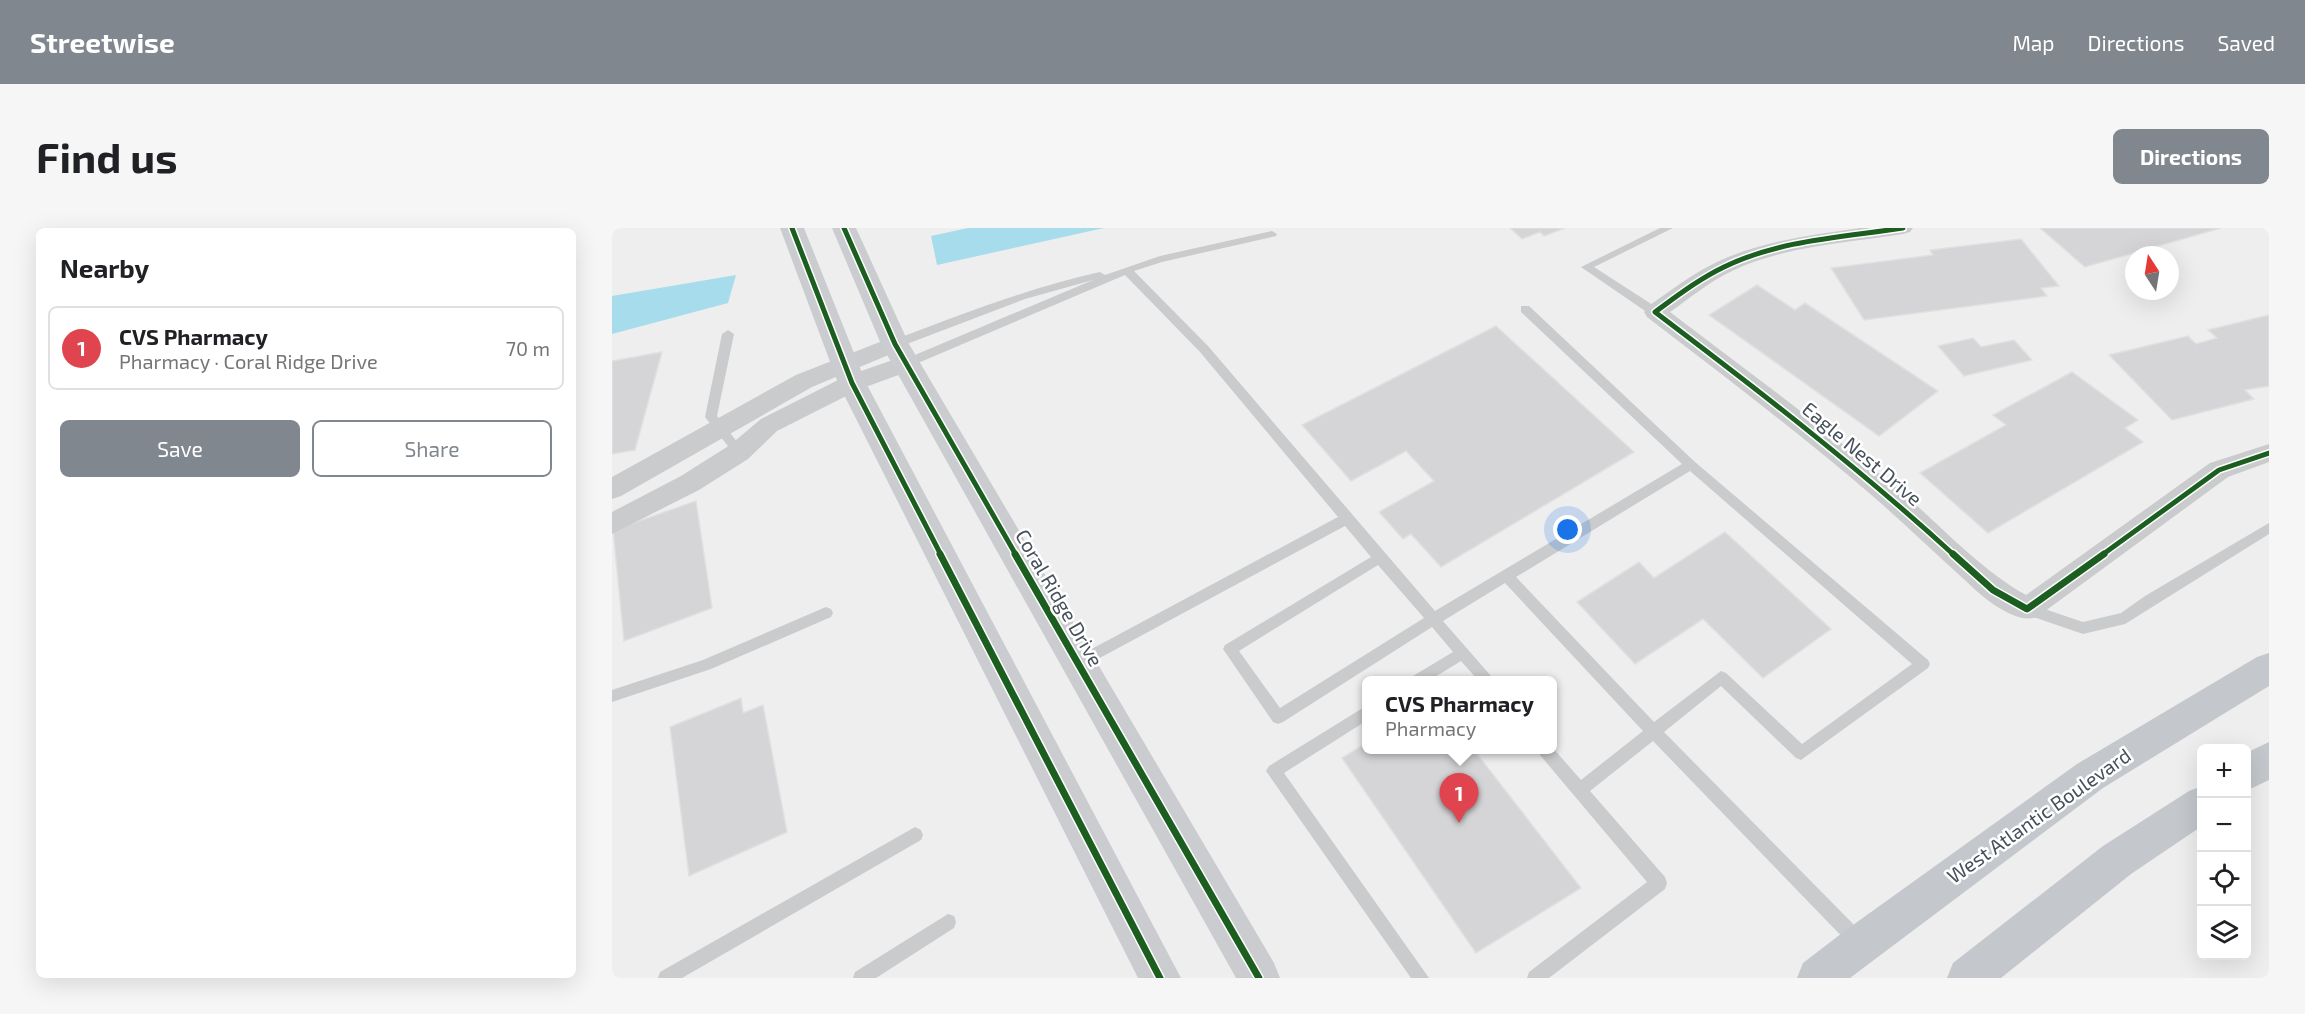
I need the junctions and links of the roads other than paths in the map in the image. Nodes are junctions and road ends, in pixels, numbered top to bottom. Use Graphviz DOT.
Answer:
graph roads {
  1 [pos="792,228"];
  2 [pos="844,228"];
  3 [pos="1668,228"];
  4 [pos="1904,228"];
  5 [pos="1272,234"];
  6 [pos="1126,270"];
  7 [pos="1525,309"];
  8 [pos="1655,312"];
  9 [pos="728,334"];
  10 [pos="901,353"];
  11 [pos="848,373"];
  12 [pos="720,429"];
  13 [pos="739,452"];
  14 [pos="2269,453"];
  15 [pos="1691,465"];
  16 [pos="612,491"];
  17 [pos="1346,519"];
  18 [pos="619,521"];
  19 [pos="2269,528"];
  20 [pos="1381,557"];
  21 [pos="1508,576"];
  22 [pos="2027,609"];
  23 [pos="826,613"];
  24 [pos="1434,619"];
  25 [pos="1463,652"];
  26 [pos="1077,664"];
  27 [pos="2269,668"];
  28 [pos="1426,676"];
  29 [pos="1482,676"];
  30 [pos="612,696"];
  31 [pos="1362,716"];
  32 [pos="1653,731"];
  33 [pos="1548,754"];
  34 [pos="2269,759"];
  35 [pos="2251,771"];
  36 [pos="1580,790"];
  37 [pos="2197,807"];
  38 [pos="915,835"];
  39 [pos="948,922"];
  40 [pos="1860,944"];
  41 [pos="666,978"];
  42 [pos="861,978"];
  43 [pos="1160,978"];
  44 [pos="1259,978"];
  45 [pos="1421,978"];
  46 [pos="1535,978"];
  47 [pos="1818,978"];
  48 [pos="1968,978"];
  1 -- 11 [label="main road"];
  2 -- 10 [label="main road, Coral Ridge Drive"];
  3 -- 8 [label="lane"];
  4 -- 8 [label="street"];
  5 -- 6 [label="lane"];
  6 -- 10 [label="lane"];
  6 -- 10 [label="lane"];
  6 -- 17 [label="lane"];
  7 -- 15 [label="lane"];
  8 -- 22 [label="street, Eagle Nest Drive"];
  9 -- 12 [label="lane"];
  10 -- 11 [label="street"];
  10 -- 26 [label="main road, Coral Ridge Drive"];
  11 -- 12 [label="street"];
  11 -- 13 [label="street"];
  11 -- 43 [label="main road"];
  12 -- 13 [label="lane"];
  12 -- 16 [label="street"];
  13 -- 18 [label="street"];
  14 -- 22 [label="street"];
  15 -- 21 [label="lane"];
  15 -- 32 [label="lane"];
  16 -- 18 [label="street"];
  17 -- 20 [label="lane"];
  17 -- 26 [label="lane"];
  19 -- 22 [label="lane"];
  20 -- 24 [label="lane"];
  20 -- 24 [label="lane"];
  21 -- 24 [label="lane"];
  21 -- 32 [label="lane"];
  23 -- 30 [label="lane"];
  24 -- 25 [label="lane"];
  25 -- 28 [label="lane"];
  25 -- 29 [label="lane"];
  26 -- 44 [label="main road, Coral Ridge Drive"];
  27 -- 40 [label="main road, West Atlantic Boulevard"];
  31 -- 45 [label="lane"];
  32 -- 36 [label="lane"];
  32 -- 40 [label="lane"];
  33 -- 36 [label="lane"];
  34 -- 35 [label="main road"];
  36 -- 46 [label="lane"];
  37 -- 48 [label="main road"];
  38 -- 41 [label="lane"];
  39 -- 42 [label="lane"];
  40 -- 47 [label="main road, West Atlantic Boulevard"];
}
